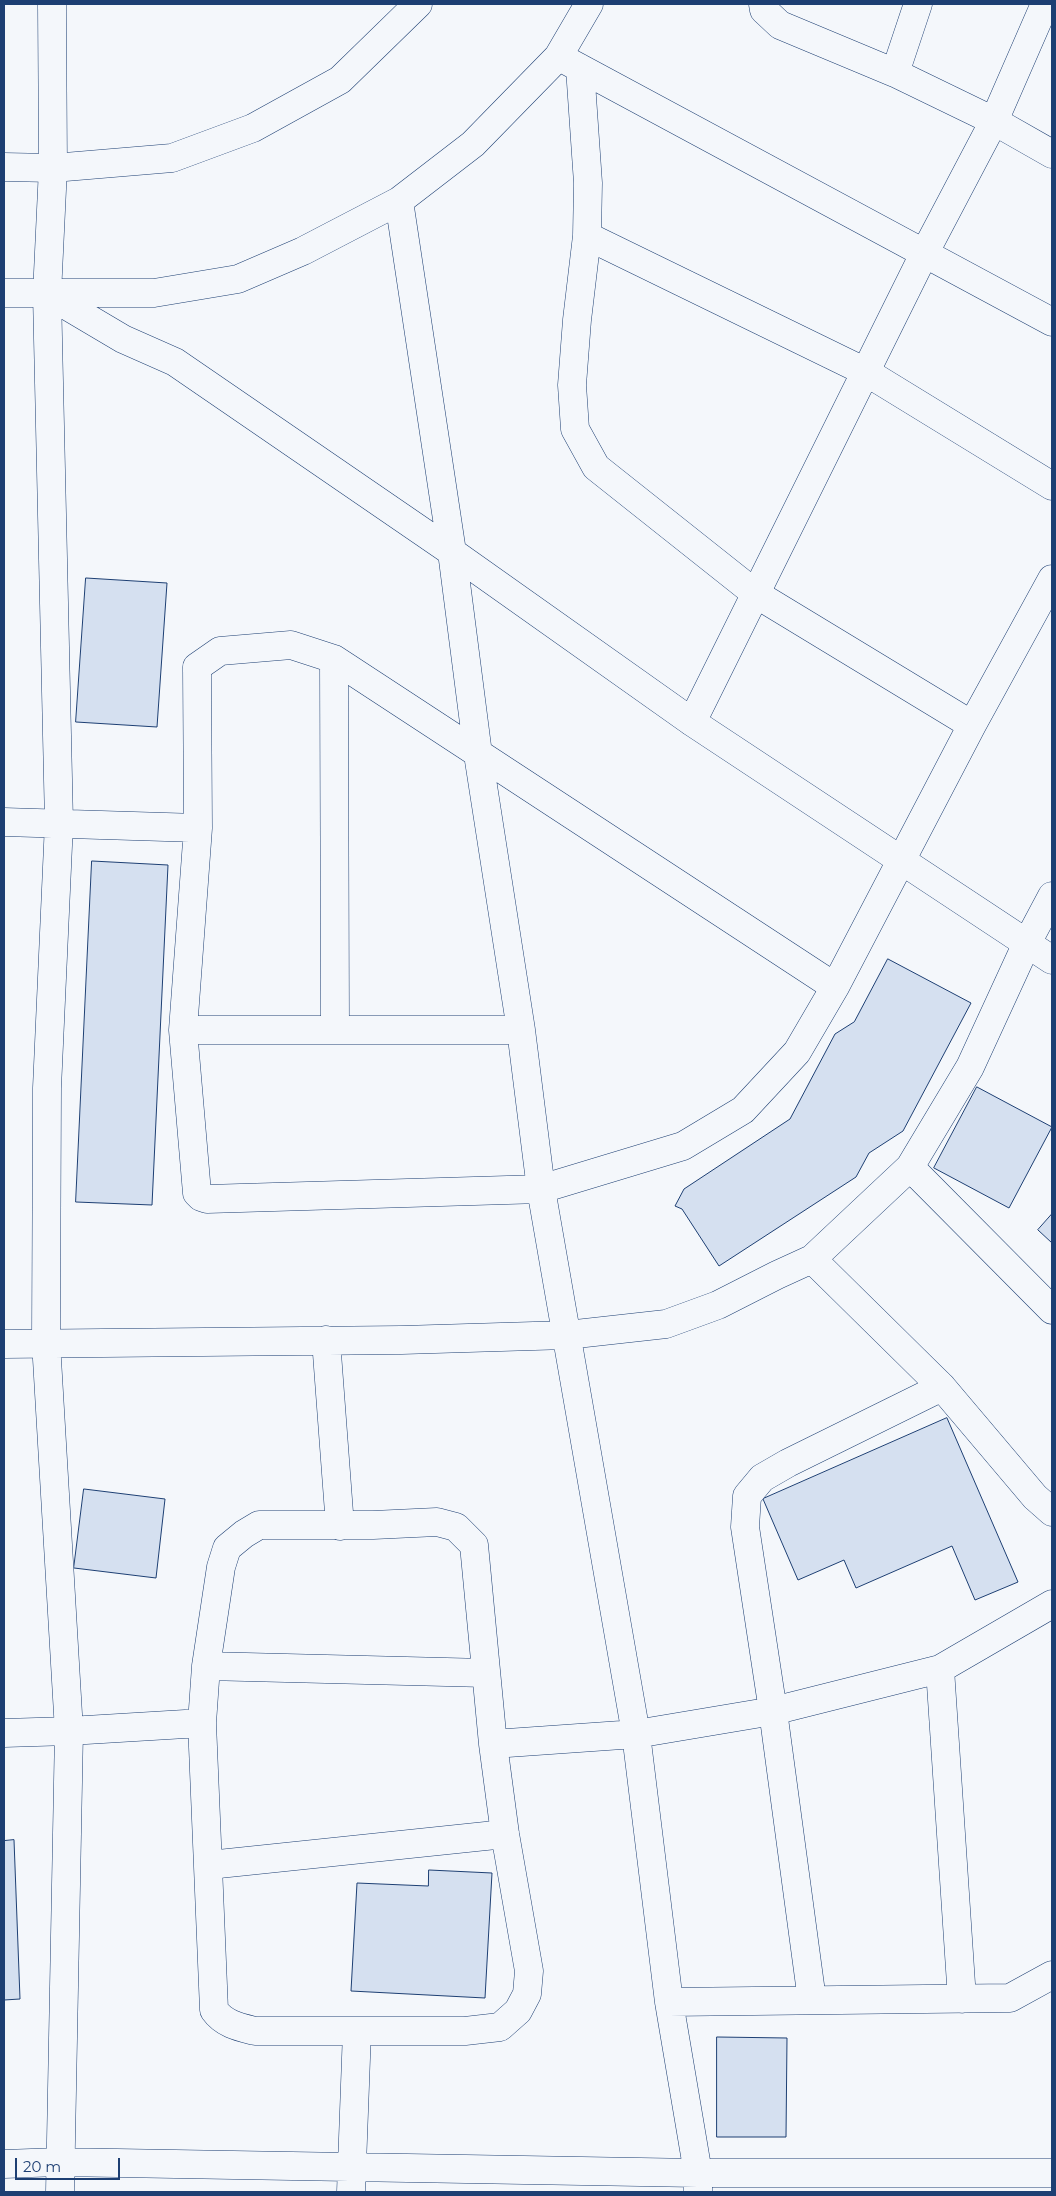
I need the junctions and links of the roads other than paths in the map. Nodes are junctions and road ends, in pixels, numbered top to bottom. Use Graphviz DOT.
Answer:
graph roads {
  1 [pos="52,4"];
  2 [pos="418,4"];
  3 [pos="589,4"];
  4 [pos="763,4"];
  5 [pos="918,4"];
  6 [pos="1045,4"];
  7 [pos="569,62"];
  8 [pos="895,73"];
  9 [pos="994,121"];
  10 [pos="1052,154"];
  11 [pos="4,166"];
  12 [pos="53,168"];
  13 [pos="399,200"];
  14 [pos="587,236"];
  15 [pos="924,254"];
  16 [pos="4,293"];
  17 [pos="47,294"];
  18 [pos="1052,322"];
  19 [pos="866,372"];
  20 [pos="1052,486"];
  21 [pos="452,552"];
  22 [pos="1052,579"];
  23 [pos="756,594"];
  24 [pos="334,659"];
  25 [pos="692,722"];
  26 [pos="972,725"];
  27 [pos="478,754"];
  28 [pos="4,822"];
  29 [pos="59,823"];
  30 [pos="198,828"];
  31 [pos="903,860"];
  32 [pos="1052,896"];
  33 [pos="1027,943"];
  34 [pos="1052,960"];
  35 [pos="835,987"];
  36 [pos="183,1030"];
  37 [pos="335,1030"];
  38 [pos="521,1030"];
  39 [pos="910,1167"];
  40 [pos="541,1189"];
  41 [pos="812,1259"];
  42 [pos="1052,1310"];
  43 [pos="567,1335"];
  44 [pos="326,1340"];
  45 [pos="46,1342"];
  46 [pos="4,1344"];
  47 [pos="942,1387"];
  48 [pos="1052,1512"];
  49 [pos="340,1526"];
  50 [pos="1052,1604"];
  51 [pos="206,1666"];
  52 [pos="940,1669"];
  53 [pos="486,1673"];
  54 [pos="773,1711"];
  55 [pos="202,1723"];
  56 [pos="69,1731"];
  57 [pos="4,1733"];
  58 [pos="636,1734"];
  59 [pos="493,1744"];
  60 [pos="506,1834"];
  61 [pos="209,1865"];
  62 [pos="1052,1975"];
  63 [pos="962,1999"];
  64 [pos="812,2000"];
  65 [pos="669,2002"];
  66 [pos="357,2031"];
  67 [pos="59,2162"];
  68 [pos="4,2164"];
  69 [pos="1052,2173"];
  70 [pos="351,2180"];
  71 [pos="698,2182"];
  72 [pos="60,2192"];
  1 -- 12 [label="street"];
  2 -- 12 [label="street"];
  3 -- 7 [label="street"];
  4 -- 8 [label="street"];
  5 -- 8 [label="street"];
  6 -- 9 [label="street"];
  7 -- 13 [label="street"];
  7 -- 14 [label="street"];
  7 -- 15 [label="street"];
  8 -- 9 [label="street"];
  9 -- 10 [label="street"];
  9 -- 15 [label="street"];
  11 -- 12 [label="street"];
  12 -- 17 [label="street"];
  13 -- 17 [label="street"];
  13 -- 21 [label="street"];
  14 -- 19 [label="street"];
  14 -- 23 [label="street"];
  15 -- 18 [label="street"];
  15 -- 19 [label="street"];
  16 -- 17 [label="street"];
  17 -- 21 [label="street"];
  17 -- 29 [label="street"];
  19 -- 20 [label="street"];
  19 -- 23 [label="street"];
  21 -- 25 [label="street"];
  21 -- 27 [label="street"];
  22 -- 26 [label="street"];
  23 -- 25 [label="street"];
  23 -- 26 [label="street"];
  24 -- 27 [label="street"];
  24 -- 30 [label="street"];
  24 -- 37 [label="street"];
  25 -- 31 [label="street"];
  26 -- 31 [label="street"];
  27 -- 35 [label="street"];
  27 -- 38 [label="street"];
  28 -- 29 [label="street"];
  29 -- 30 [label="street"];
  29 -- 45 [label="street"];
  30 -- 36 [label="street"];
  31 -- 33 [label="street"];
  31 -- 35 [label="street"];
  32 -- 33 [label="street"];
  33 -- 34 [label="street"];
  33 -- 39 [label="street"];
  35 -- 40 [label="street"];
  36 -- 37 [label="street"];
  36 -- 40 [label="street"];
  37 -- 38 [label="street"];
  38 -- 40 [label="street"];
  39 -- 41 [label="street"];
  39 -- 42 [label="street"];
  40 -- 43 [label="street"];
  41 -- 43 [label="street"];
  41 -- 47 [label="street"];
  43 -- 44 [label="street"];
  43 -- 58 [label="street"];
  44 -- 45 [label="street"];
  44 -- 49 [label="street"];
  45 -- 46 [label="street"];
  45 -- 56 [label="street"];
  47 -- 48 [label="street"];
  47 -- 54 [label="street"];
  49 -- 51 [label="street"];
  49 -- 53 [label="street"];
  50 -- 52 [label="street"];
  51 -- 53 [label="street"];
  51 -- 55 [label="street"];
  52 -- 54 [label="street"];
  52 -- 63 [label="street"];
  53 -- 59 [label="street"];
  54 -- 58 [label="street"];
  54 -- 64 [label="street"];
  55 -- 56 [label="street"];
  55 -- 61 [label="street"];
  56 -- 57 [label="street"];
  56 -- 67 [label="street"];
  58 -- 59 [label="street"];
  58 -- 65 [label="street"];
  59 -- 60 [label="street"];
  60 -- 61 [label="street"];
  60 -- 66 [label="street"];
  61 -- 66 [label="street"];
  62 -- 63 [label="street"];
  63 -- 64 [label="street"];
  64 -- 65 [label="street"];
  65 -- 71 [label="street"];
  66 -- 70 [label="street"];
  67 -- 68 [label="street"];
  67 -- 70 [label="street"];
  67 -- 72 [label="street"];
  69 -- 71 [label="street"];
  70 -- 71 [label="street"];
}
